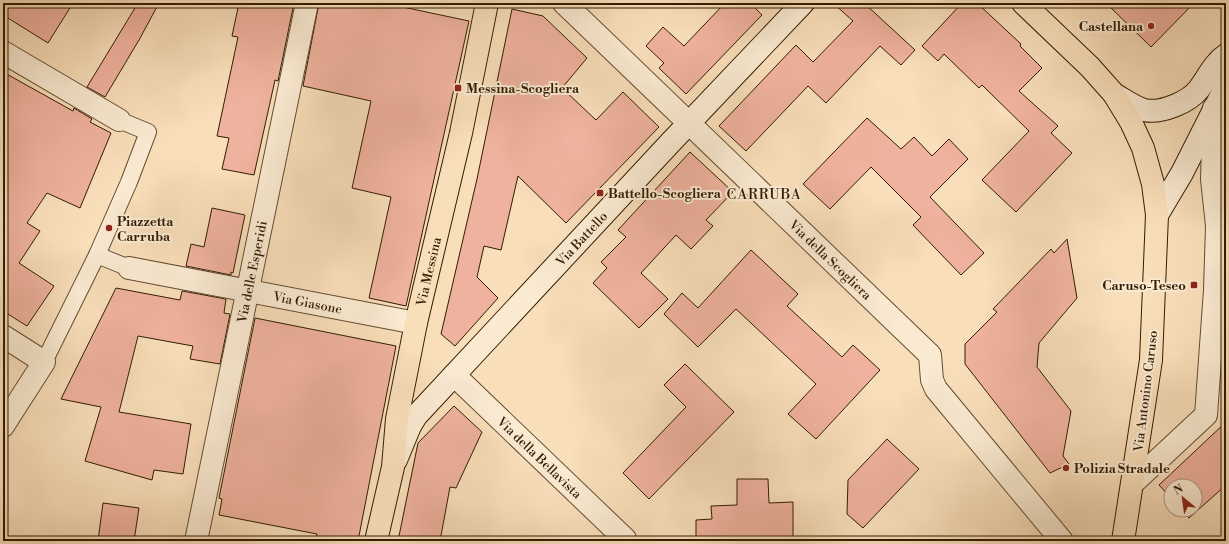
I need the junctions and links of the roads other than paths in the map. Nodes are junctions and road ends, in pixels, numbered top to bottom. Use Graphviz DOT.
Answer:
graph roads {
  1 [pos="307,3"];
  2 [pos="485,3"];
  3 [pos="564,3"];
  4 [pos="803,3"];
  5 [pos="1023,3"];
  6 [pos="3,52"];
  7 [pos="1226,55"];
  8 [pos="1226,86"];
  9 [pos="1114,94"];
  10 [pos="1214,108"];
  11 [pos="119,120"];
  12 [pos="689,123"];
  13 [pos="1157,215"];
  14 [pos="97,255"];
  15 [pos="129,268"];
  16 [pos="247,292"];
  17 [pos="416,323"];
  18 [pos="3,336"];
  19 [pos="44,362"];
  20 [pos="454,375"];
  21 [pos="3,426"];
  22 [pos="393,467"];
  23 [pos="1133,483"];
  24 [pos="625,539"];
  25 [pos="196,541"];
  26 [pos="376,541"];
  27 [pos="1062,541"];
  28 [pos="1123,541"];
  1 -- 16 [label="street, Via delle Esperidi"];
  2 -- 17 [label="main road, Via Messina"];
  3 -- 12 [label="street, Via della Scogliera"];
  4 -- 12 [label="street, Via Battello"];
  5 -- 9 [label="main road"];
  6 -- 11 [label="street"];
  7 -- 9 [label="street"];
  8 -- 10 [label="street"];
  9 -- 13 [label="main road, Via Antonino Caruso"];
  10 -- 13 [label="street"];
  10 -- 23 [label="street"];
  11 -- 14 [label="street"];
  12 -- 20 [label="street, Via Battello"];
  12 -- 27 [label="street, Via della Scogliera"];
  13 -- 23 [label="main road, Via Antonino Caruso"];
  14 -- 15 [label="street"];
  14 -- 19 [label="street"];
  15 -- 16 [label="street, Via Giasone"];
  16 -- 17 [label="street, Via Giasone"];
  16 -- 25 [label="street, Via delle Esperidi"];
  17 -- 22 [label="main road, Via Messina"];
  18 -- 19 [label="street"];
  19 -- 21 [label="street"];
  20 -- 22 [label="street, Via Battello"];
  20 -- 24 [label="street, Via della Bellavista"];
  22 -- 26 [label="main road, Via Messina"];
  23 -- 28 [label="main road, Via Antonino Caruso"];
}
